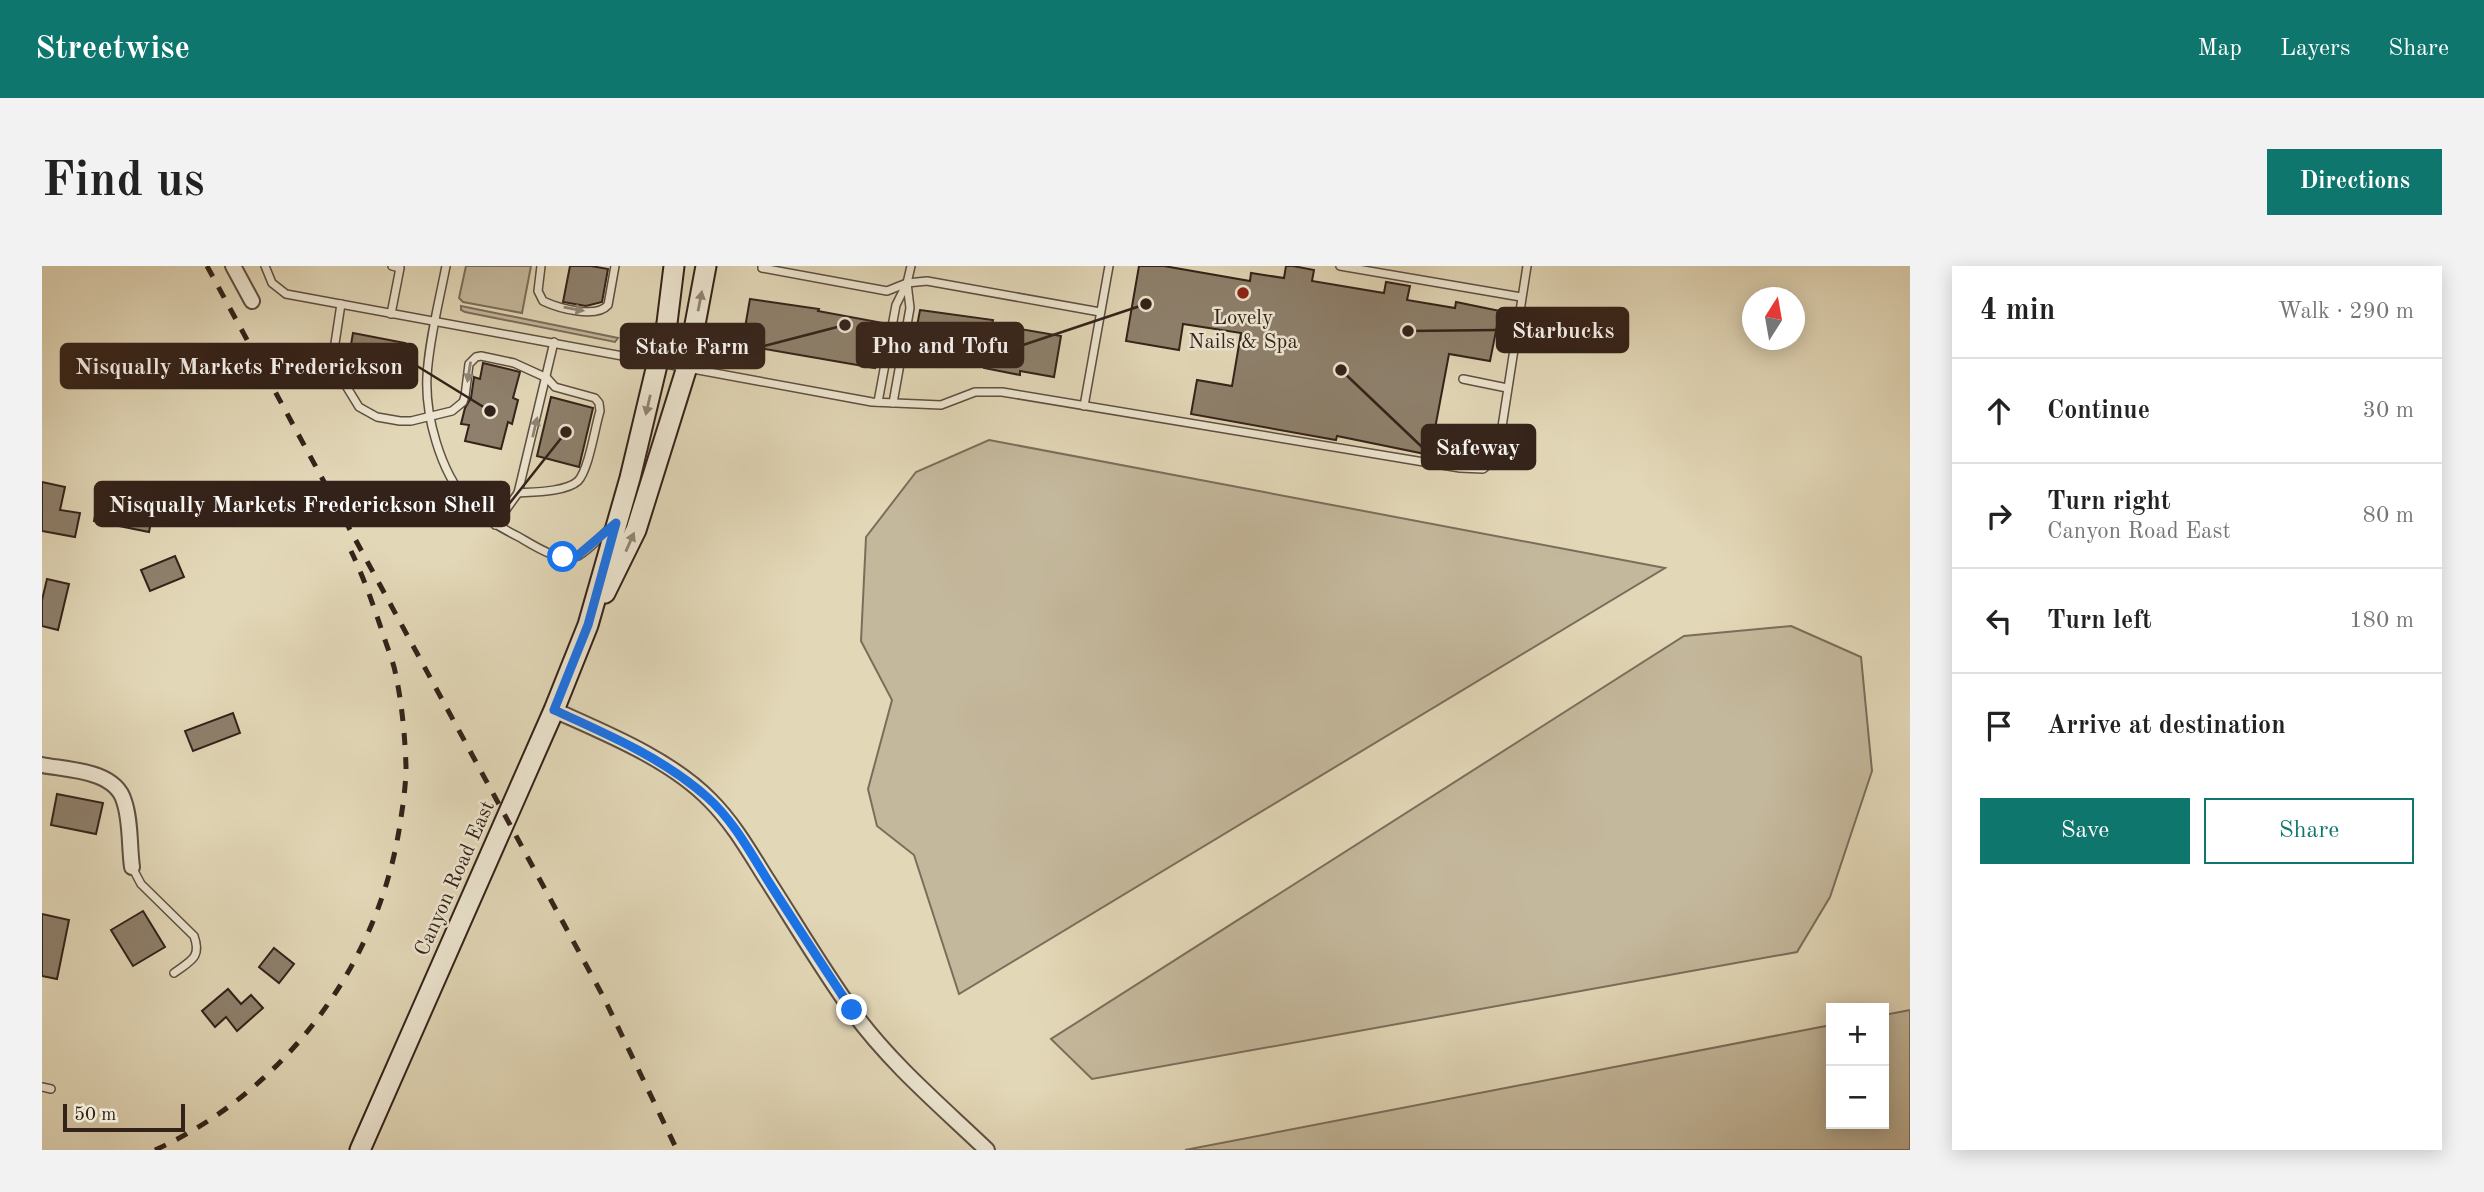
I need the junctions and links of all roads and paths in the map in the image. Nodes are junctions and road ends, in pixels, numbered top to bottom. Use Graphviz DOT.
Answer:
graph roads {
  1 [pos="233,266"];
  2 [pos="265,266"];
  3 [pos="392,266"];
  4 [pos="446,266"];
  5 [pos="541,266"];
  6 [pos="615,266"];
  7 [pos="674,266"];
  8 [pos="706,266"];
  9 [pos="762,266"];
  10 [pos="911,266"];
  11 [pos="1109,266"];
  12 [pos="1339,266"];
  13 [pos="1527,266"];
  14 [pos="907,283"];
  15 [pos="1521,297"];
  16 [pos="252,301"];
  17 [pos="341,304"];
  18 [pos="1100,312"];
  19 [pos="391,314"];
  20 [pos="436,321"];
  21 [pos="554,342"];
  22 [pos="658,361"];
  23 [pos="687,367"];
  24 [pos="547,378"];
  25 [pos="1464,379"];
  26 [pos="1507,388"];
  27 [pos="878,402"];
  28 [pos="893,403"];
  29 [pos="1084,406"];
  30 [pos="430,415"];
  31 [pos="517,493"];
  32 [pos="616,523"];
  33 [pos="495,525"];
  34 [pos="588,625"];
  35 [pos="554,710"];
  36 [pos="42,765"];
  37 [pos="132,867"];
  38 [pos="174,973"];
  39 [pos="42,1087"];
  40 [pos="51,1089"];
  41 [pos="360,1150"];
  42 [pos="987,1150"];
  1 -- 16 [label="street"];
  2 -- 17 [label="lane"];
  3 -- 19 [label="lane"];
  4 -- 20 [label="lane"];
  5 -- 6 [label="lane, one-way"];
  7 -- 22 [label="main road, Canyon Road East"];
  23 -- 8 [label="main road, Canyon Road East, one-way"];
  9 -- 14 [label="lane"];
  10 -- 14 [label="lane"];
  11 -- 18 [label="lane"];
  12 -- 15 [label="lane"];
  13 -- 15 [label="lane"];
  14 -- 18 [label="lane"];
  14 -- 27 [label="lane"];
  14 -- 28 [label="lane"];
  15 -- 26 [label="lane"];
  17 -- 19 [label="lane"];
  17 -- 30 [label="lane"];
  18 -- 29 [label="lane"];
  19 -- 20 [label="lane"];
  20 -- 21 [label="lane"];
  20 -- 30 [label="lane"];
  21 -- 22 [label="lane"];
  21 -- 24 [label="lane"];
  22 -- 23 [label="lane"];
  22 -- 32 [label="main road, Canyon Road East, one-way"];
  23 -- 27 [label="lane"];
  34 -- 23 [label="main road, Canyon Road East, one-way"];
  24 -- 30 [label="lane, one-way"];
  31 -- 24 [label="lane, one-way"];
  24 -- 31 [label="lane"];
  25 -- 26 [label="lane"];
  26 -- 29 [label="lane"];
  27 -- 28 [label="lane"];
  28 -- 29 [label="lane"];
  30 -- 33 [label="lane"];
  31 -- 33 [label="lane"];
  32 -- 33 [label="lane"];
  32 -- 34 [label="main road, Canyon Road East"];
  34 -- 35 [label="main road, Canyon Road East"];
  35 -- 41 [label="main road, Canyon Road East"];
  35 -- 42 [label="street"];
  36 -- 37 [label="street"];
  37 -- 38 [label="lane"];
  39 -- 40 [label="lane"];
}
